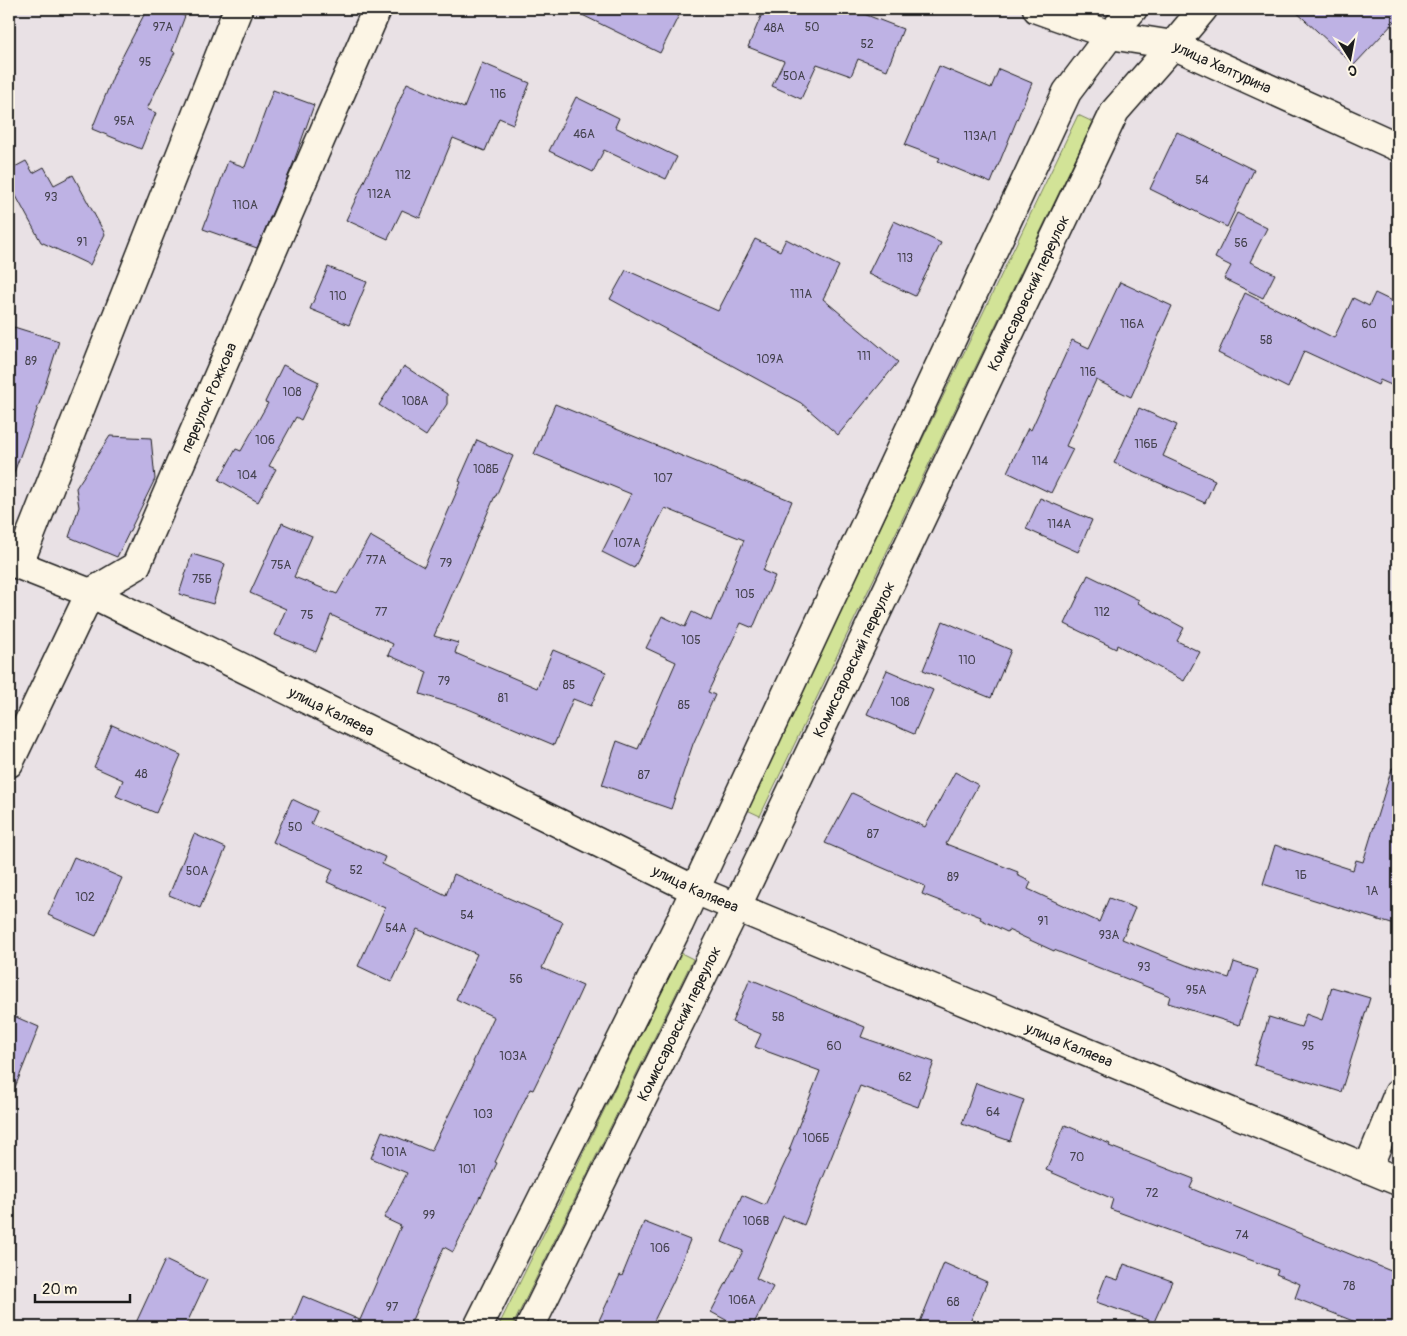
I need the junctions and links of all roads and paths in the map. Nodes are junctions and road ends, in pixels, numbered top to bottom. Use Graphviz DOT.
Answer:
graph roads {
  1 [pos="238,9"];
  2 [pos="377,9"];
  3 [pos="1038,9"];
  4 [pos="1132,9"];
  5 [pos="1203,9"];
  6 [pos="1110,35"];
  7 [pos="1173,45"];
  8 [pos="1398,147"];
  9 [pos="14,563"];
  10 [pos="90,593"];
  11 [pos="9,763"];
  12 [pos="696,890"];
  13 [pos="736,908"];
  14 [pos="1398,1094"];
  15 [pos="1368,1168"];
  16 [pos="1398,1181"];
  17 [pos="478,1327"];
  18 [pos="530,1327"];
  1 -- 9 [label="street"];
  2 -- 10 [label="street, переулок Рожкова"];
  3 -- 6 [label="street, улица Халтурина"];
  4 -- 6 [label="street"];
  5 -- 7 [label="street, Комиссаровский переулок"];
  6 -- 7 [label="street, улица Халтурина"];
  6 -- 12 [label="street"];
  7 -- 8 [label="street, улица Халтурина"];
  7 -- 13 [label="street, Комиссаровский переулок"];
  9 -- 10 [label="street, улица Каляева"];
  10 -- 11 [label="street"];
  10 -- 12 [label="street, улица Каляева"];
  12 -- 13 [label="street, улица Каляева"];
  12 -- 17 [label="street"];
  13 -- 15 [label="street, улица Каляева"];
  13 -- 18 [label="street, Комиссаровский переулок"];
  14 -- 15 [label="street"];
  15 -- 16 [label="street, улица Каляева"];
}
